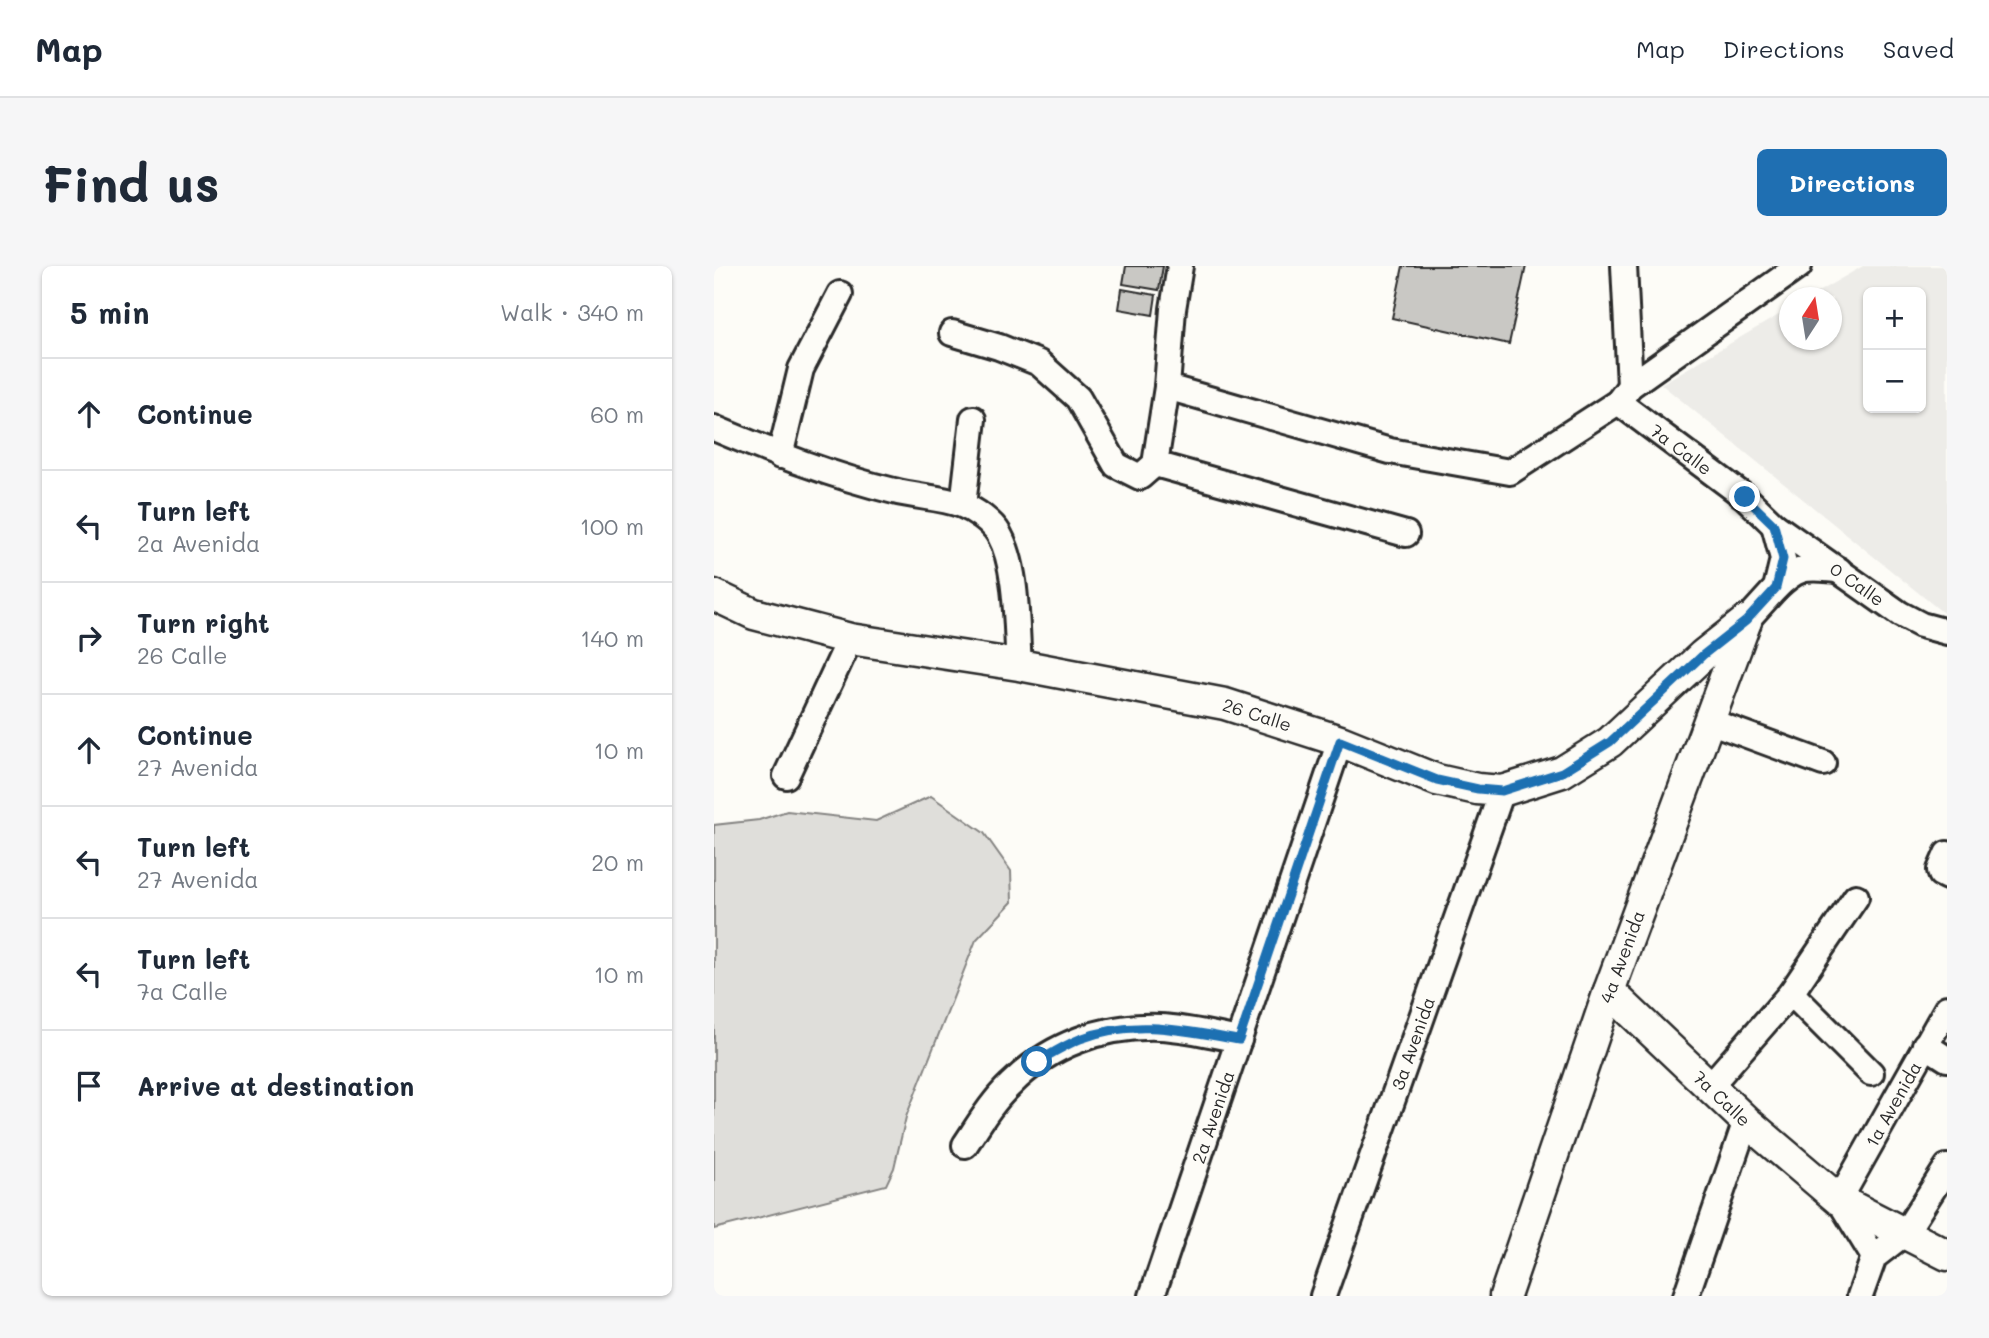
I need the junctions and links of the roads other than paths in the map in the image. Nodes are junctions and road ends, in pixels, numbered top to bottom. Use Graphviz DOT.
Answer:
graph roads {
  1 [pos="1180,266"];
  2 [pos="1623,266"];
  3 [pos="1799,266"];
  4 [pos="840,294"];
  5 [pos="952,333"];
  6 [pos="1167,387"];
  7 [pos="1624,394"];
  8 [pos="973,419"];
  9 [pos="714,428"];
  10 [pos="780,456"];
  11 [pos="1155,464"];
  12 [pos="963,505"];
  13 [pos="1774,525"];
  14 [pos="1406,534"];
  15 [pos="1839,570"];
  16 [pos="1776,588"];
  17 [pos="714,595"];
  18 [pos="1746,621"];
  19 [pos="1947,632"];
  20 [pos="850,639"];
  21 [pos="1019,665"];
  22 [pos="1709,721"];
  23 [pos="1340,741"];
  24 [pos="1823,764"];
  25 [pos="786,776"];
  26 [pos="1502,791"];
  27 [pos="1856,897"];
  28 [pos="1609,991"];
  29 [pos="1791,993"];
  30 [pos="1947,1008"];
  31 [pos="1239,1040"];
  32 [pos="1925,1045"];
  33 [pos="1947,1059"];
  34 [pos="1871,1073"];
  35 [pos="1710,1086"];
  36 [pos="1746,1121"];
  37 [pos="965,1144"];
  38 [pos="1947,1167"];
  39 [pos="1839,1200"];
  40 [pos="1905,1233"];
  41 [pos="1947,1255"];
  42 [pos="1874,1257"];
  43 [pos="1152,1296"];
  44 [pos="1322,1296"];
  45 [pos="1505,1296"];
  46 [pos="1686,1296"];
  47 [pos="1860,1296"];
  1 -- 6 [label="street"];
  2 -- 7 [label="street"];
  3 -- 7 [label="street"];
  4 -- 10 [label="street"];
  5 -- 11 [label="street"];
  6 -- 7 [label="street"];
  6 -- 11 [label="street"];
  7 -- 13 [label="street, 7a Calle"];
  8 -- 12 [label="street"];
  9 -- 10 [label="street"];
  10 -- 12 [label="street"];
  11 -- 14 [label="street"];
  12 -- 21 [label="street"];
  13 -- 15 [label="street, 0 Calle"];
  13 -- 16 [label="street"];
  15 -- 16 [label="street"];
  15 -- 19 [label="street, 0 Calle"];
  16 -- 18 [label="street"];
  17 -- 20 [label="street, 26 Calle"];
  18 -- 22 [label="street, 4a Avenida"];
  18 -- 26 [label="street, 26 Calle"];
  20 -- 21 [label="street, 26 Calle"];
  20 -- 25 [label="street"];
  21 -- 23 [label="street, 26 Calle"];
  22 -- 24 [label="street"];
  22 -- 28 [label="street, 4a Avenida"];
  23 -- 26 [label="street, 26 Calle"];
  23 -- 31 [label="street, 2a Avenida"];
  26 -- 44 [label="street, 3a Avenida"];
  27 -- 29 [label="street"];
  28 -- 35 [label="street, 7a Calle"];
  28 -- 45 [label="street, 4a Avenida"];
  29 -- 34 [label="street"];
  29 -- 35 [label="street"];
  30 -- 32 [label="street, 1a Avenida"];
  31 -- 37 [label="street"];
  31 -- 43 [label="street, 2a Avenida"];
  32 -- 33 [label="street"];
  32 -- 39 [label="street, 1a Avenida"];
  35 -- 36 [label="street, 7a Calle"];
  36 -- 39 [label="street, 7a Calle"];
  36 -- 46 [label="street"];
  38 -- 40 [label="street"];
  39 -- 40 [label="street, 7a Calle"];
  39 -- 42 [label="street, 7a Calle"];
  40 -- 41 [label="street, 7a Calle"];
  40 -- 42 [label="street"];
  42 -- 47 [label="street"];
}
